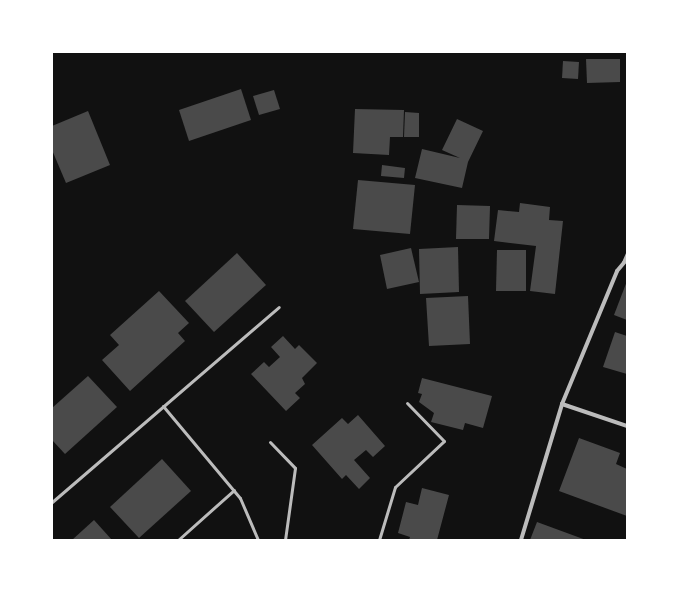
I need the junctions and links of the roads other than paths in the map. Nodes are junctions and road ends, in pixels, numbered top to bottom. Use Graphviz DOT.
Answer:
graph roads {
  1 [pos="627,253"];
  2 [pos="625,261"];
  3 [pos="279,307"];
  4 [pos="406,403"];
  5 [pos="562,404"];
  6 [pos="164,406"];
  7 [pos="627,426"];
  8 [pos="270,442"];
  9 [pos="234,490"];
  10 [pos="52,502"];
  11 [pos="178,540"];
  12 [pos="258,540"];
  13 [pos="285,540"];
  14 [pos="379,540"];
  15 [pos="521,540"];
  1 -- 2 [label="lane"];
  2 -- 5 [label="street"];
  3 -- 6 [label="lane"];
  4 -- 14 [label="lane"];
  5 -- 7 [label="street"];
  5 -- 15 [label="street"];
  6 -- 9 [label="lane"];
  6 -- 10 [label="lane"];
  8 -- 13 [label="lane"];
  9 -- 11 [label="lane"];
  9 -- 12 [label="lane"];
}
